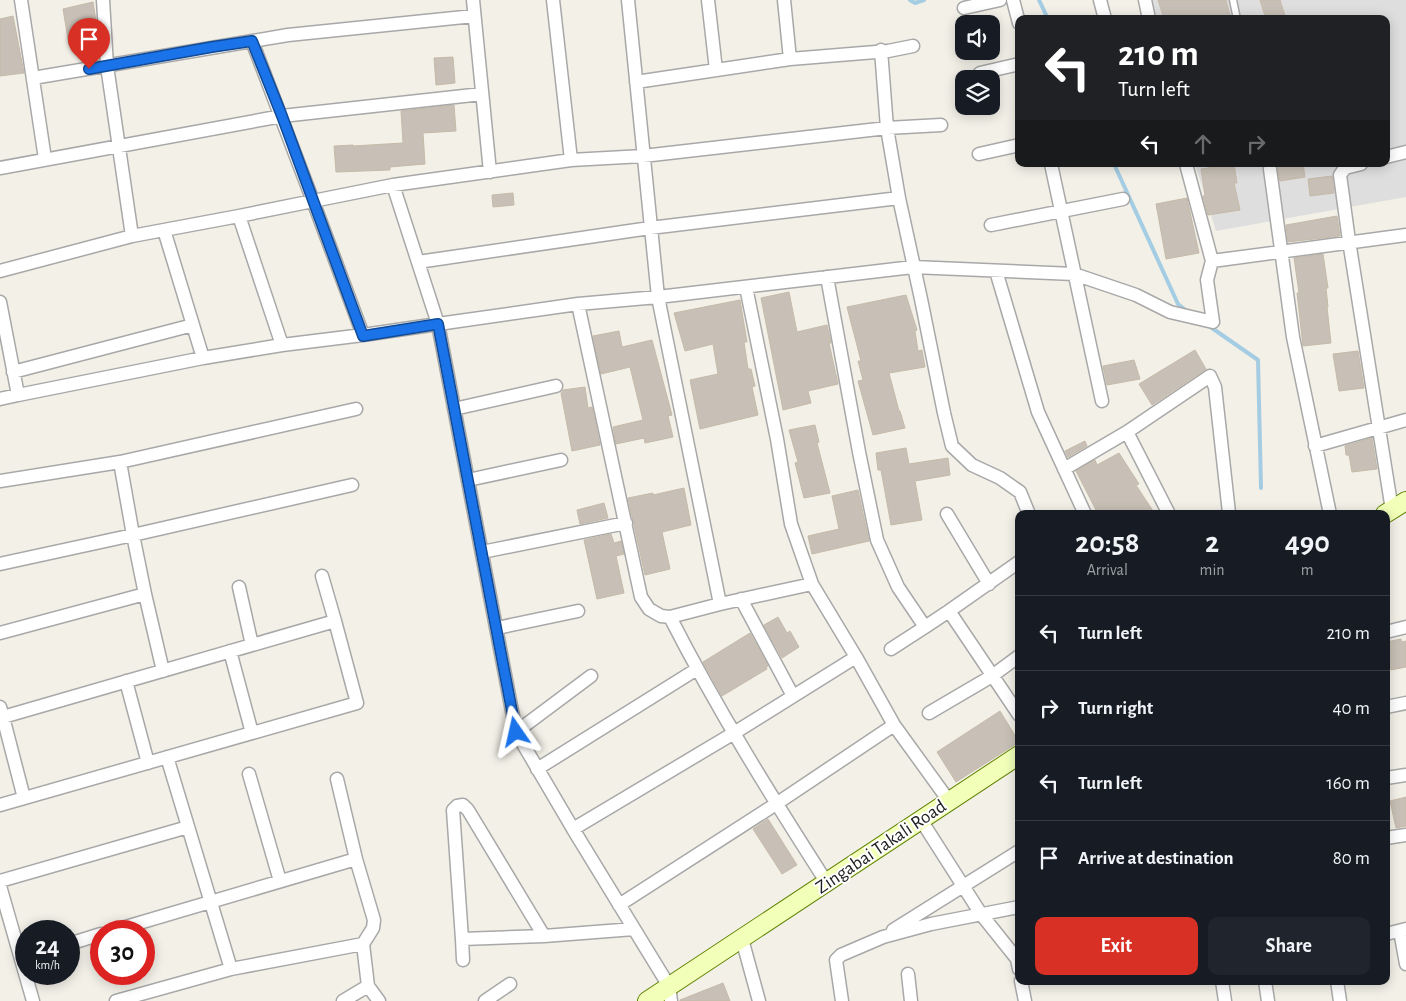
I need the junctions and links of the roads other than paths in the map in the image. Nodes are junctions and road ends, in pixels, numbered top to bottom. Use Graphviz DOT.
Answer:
graph roads {
  1 [pos="21,0"];
  2 [pos="103,0"];
  3 [pos="473,0"];
  4 [pos="553,0"];
  5 [pos="628,0"];
  6 [pos="708,0"];
  7 [pos="784,0"];
  8 [pos="1000,0"];
  9 [pos="1014,0"];
  10 [pos="1100,0"];
  11 [pos="1144,0"];
  12 [pos="1233,0"];
  13 [pos="964,8"];
  14 [pos="1017,15"];
  15 [pos="1104,15"];
  16 [pos="1148,15"];
  17 [pos="1236,15"];
  18 [pos="474,16"];
  19 [pos="252,41"];
  20 [pos="913,46"];
  21 [pos="881,50"];
  22 [pos="790,59"];
  23 [pos="1015,65"];
  24 [pos="107,66"];
  25 [pos="716,70"];
  26 [pos="993,70"];
  27 [pos="33,78"];
  28 [pos="636,82"];
  29 [pos="482,94"];
  30 [pos="282,116"];
  31 [pos="941,125"];
  32 [pos="888,128"];
  33 [pos="120,146"];
  34 [pos="1015,146"];
  35 [pos="1406,152"];
  36 [pos="979,154"];
  37 [pos="643,156"];
  38 [pos="1390,156"];
  39 [pos="45,160"];
  40 [pos="571,160"];
  41 [pos="1052,167"];
  42 [pos="1187,167"];
  43 [pos="1349,167"];
  44 [pos="0,168"];
  45 [pos="1270,169"];
  46 [pos="490,172"];
  47 [pos="393,185"];
  48 [pos="899,198"];
  49 [pos="1123,199"];
  50 [pos="313,201"];
  51 [pos="1062,212"];
  52 [pos="239,216"];
  53 [pos="991,225"];
  54 [pos="650,228"];
  55 [pos="164,230"];
  56 [pos="1406,235"];
  57 [pos="132,236"];
  58 [pos="1349,242"];
  59 [pos="1280,251"];
  60 [pos="1212,261"];
  61 [pos="418,262"];
  62 [pos="913,267"];
  63 [pos="0,271"];
  64 [pos="996,271"];
  65 [pos="1074,274"];
  66 [pos="827,277"];
  67 [pos="746,287"];
  68 [pos="658,297"];
  69 [pos="0,302"];
  70 [pos="578,304"];
  71 [pos="438,324"];
  72 [pos="193,325"];
  73 [pos="363,336"];
  74 [pos="282,344"];
  75 [pos="203,358"];
  76 [pos="13,372"];
  77 [pos="556,386"];
  78 [pos="18,395"];
  79 [pos="0,399"];
  80 [pos="1102,401"];
  81 [pos="454,408"];
  82 [pos="356,409"];
  83 [pos="1406,420"];
  84 [pos="1378,429"];
  85 [pos="1127,432"];
  86 [pos="1315,446"];
  87 [pos="561,460"];
  88 [pos="120,462"];
  89 [pos="1064,469"];
  90 [pos="468,480"];
  91 [pos="0,481"];
  92 [pos="352,485"];
  93 [pos="1394,508"];
  94 [pos="1027,510"];
  95 [pos="1083,510"];
  96 [pos="1167,510"];
  97 [pos="1229,510"];
  98 [pos="1329,510"];
  99 [pos="947,514"];
  100 [pos="626,524"];
  101 [pos="133,535"];
  102 [pos="482,552"];
  103 [pos="0,564"];
  104 [pos="1015,565"];
  105 [pos="322,576"];
  106 [pos="812,584"];
  107 [pos="989,584"];
  108 [pos="239,587"];
  109 [pos="144,594"];
  110 [pos="741,599"];
  111 [pos="720,604"];
  112 [pos="578,611"];
  113 [pos="950,611"];
  114 [pos="670,617"];
  115 [pos="335,621"];
  116 [pos="925,627"];
  117 [pos="1406,627"];
  118 [pos="497,628"];
  119 [pos="1390,631"];
  120 [pos="0,633"];
  121 [pos="252,645"];
  122 [pos="890,649"];
  123 [pos="230,651"];
  124 [pos="856,657"];
  125 [pos="1015,659"];
  126 [pos="697,669"];
  127 [pos="163,671"];
  128 [pos="591,676"];
  129 [pos="992,676"];
  130 [pos="126,681"];
  131 [pos="793,696"];
  132 [pos="1406,703"];
  133 [pos="1390,706"];
  134 [pos="1015,709"];
  135 [pos="1,712"];
  136 [pos="929,712"];
  137 [pos="894,725"];
  138 [pos="516,732"];
  139 [pos="252,733"];
  140 [pos="734,733"];
  141 [pos="167,758"];
  142 [pos="1015,758"];
  143 [pos="148,763"];
  144 [pos="537,770"];
  145 [pos="249,774"];
  146 [pos="1406,775"];
  147 [pos="1390,777"];
  148 [pos="337,779"];
  149 [pos="24,798"];
  150 [pos="950,801"];
  151 [pos="776,804"];
  152 [pos="0,805"];
  153 [pos="921,820"];
  154 [pos="188,827"];
  155 [pos="573,829"];
  156 [pos="1406,835"];
  157 [pos="1390,837"];
  158 [pos="1015,853"];
  159 [pos="356,858"];
  160 [pos="280,880"];
  161 [pos="0,881"];
  162 [pos="827,883"];
  163 [pos="963,885"];
  164 [pos="0,886"];
  165 [pos="210,902"];
  166 [pos="619,905"];
  167 [pos="1015,908"];
  168 [pos="981,914"];
  169 [pos="149,920"];
  170 [pos="634,929"];
  171 [pos="15,930"];
  172 [pos="1403,930"];
  173 [pos="1390,933"];
  174 [pos="544,936"];
  175 [pos="883,936"];
  176 [pos="462,939"];
  177 [pos="742,939"];
  178 [pos="363,944"];
  179 [pos="1015,956"];
  180 [pos="463,960"];
  181 [pos="1406,964"];
  182 [pos="231,969"];
  183 [pos="908,974"];
  184 [pos="510,984"];
  185 [pos="30,985"];
  186 [pos="1022,985"];
  187 [pos="1223,985"];
  188 [pos="1265,985"];
  189 [pos="1338,985"];
  190 [pos="368,986"];
  191 [pos="670,994"];
  192 [pos="150,996"];
  193 [pos="33,1001"];
  194 [pos="116,1001"];
  195 [pos="343,1001"];
  196 [pos="379,1001"];
  197 [pos="485,1001"];
  198 [pos="647,1001"];
  199 [pos="759,1001"];
  200 [pos="842,1001"];
  201 [pos="911,1001"];
  202 [pos="1025,1001"];
  203 [pos="1225,1001"];
  204 [pos="1268,1001"];
  205 [pos="1340,1001"];
  1 -- 27 [label="street"];
  2 -- 24 [label="street"];
  3 -- 18 [label="street"];
  4 -- 40 [label="street"];
  5 -- 28 [label="street"];
  6 -- 25 [label="street"];
  7 -- 22 [label="street"];
  8 -- 13 [label="street"];
  9 -- 14 [label="street"];
  10 -- 15 [label="street"];
  11 -- 16 [label="street"];
  12 -- 17 [label="lane"];
  18 -- 19 [label="street"];
  18 -- 29 [label="street"];
  19 -- 24 [label="street"];
  19 -- 30 [label="street"];
  20 -- 21 [label="street"];
  21 -- 22 [label="street"];
  21 -- 32 [label="street"];
  22 -- 25 [label="street"];
  23 -- 26 [label="street"];
  24 -- 27 [label="street"];
  24 -- 33 [label="street"];
  25 -- 28 [label="street"];
  27 -- 39 [label="street"];
  28 -- 37 [label="street"];
  29 -- 30 [label="street"];
  29 -- 46 [label="street"];
  30 -- 33 [label="street"];
  30 -- 50 [label="street"];
  31 -- 32 [label="street"];
  32 -- 37 [label="street"];
  32 -- 48 [label="street"];
  33 -- 39 [label="street"];
  33 -- 57 [label="street"];
  34 -- 36 [label="street"];
  35 -- 38 [label="street"];
  37 -- 40 [label="street"];
  37 -- 54 [label="street"];
  39 -- 44 [label="street"];
  40 -- 46 [label="street"];
  41 -- 51 [label="street"];
  42 -- 60 [label="street"];
  43 -- 58 [label="street"];
  45 -- 59 [label="street"];
  46 -- 47 [label="street"];
  47 -- 50 [label="street"];
  47 -- 61 [label="street"];
  48 -- 54 [label="street"];
  48 -- 62 [label="street"];
  49 -- 51 [label="street"];
  50 -- 52 [label="street"];
  50 -- 73 [label="street"];
  51 -- 53 [label="street"];
  51 -- 65 [label="street"];
  52 -- 55 [label="street"];
  52 -- 74 [label="street"];
  54 -- 61 [label="street"];
  54 -- 68 [label="street"];
  55 -- 57 [label="street"];
  55 -- 72 [label="street"];
  56 -- 58 [label="street"];
  57 -- 63 [label="street"];
  58 -- 59 [label="street"];
  58 -- 84 [label="street"];
  59 -- 60 [label="street"];
  59 -- 86 [label="street"];
  60 -- 65 [label="street"];
  61 -- 71 [label="street"];
  62 -- 64 [label="street"];
  62 -- 66 [label="street"];
  62 -- 94 [label="street"];
  64 -- 65 [label="street"];
  64 -- 89 [label="street"];
  65 -- 80 [label="street"];
  66 -- 67 [label="street"];
  66 -- 116 [label="street"];
  67 -- 68 [label="street"];
  67 -- 106 [label="street"];
  68 -- 70 [label="street"];
  68 -- 111 [label="street"];
  69 -- 76 [label="street"];
  70 -- 71 [label="street"];
  70 -- 100 [label="street"];
  71 -- 73 [label="street"];
  71 -- 81 [label="street"];
  72 -- 75 [label="street"];
  72 -- 76 [label="street"];
  73 -- 74 [label="street"];
  74 -- 75 [label="street"];
  75 -- 78 [label="street"];
  76 -- 78 [label="street"];
  77 -- 81 [label="street"];
  78 -- 79 [label="street"];
  81 -- 90 [label="street"];
  82 -- 88 [label="street"];
  83 -- 84 [label="street"];
  84 -- 86 [label="street"];
  84 -- 93 [label="street"];
  85 -- 89 [label="street"];
  85 -- 96 [label="street"];
  85 -- 97 [label="street"];
  86 -- 98 [label="street"];
  87 -- 90 [label="street"];
  88 -- 91 [label="street"];
  88 -- 101 [label="street"];
  89 -- 95 [label="street"];
  90 -- 102 [label="street"];
  92 -- 101 [label="street"];
  99 -- 107 [label="street"];
  100 -- 102 [label="street"];
  100 -- 114 [label="street"];
  101 -- 103 [label="street"];
  101 -- 109 [label="street"];
  102 -- 118 [label="street"];
  104 -- 107 [label="street"];
  105 -- 115 [label="street"];
  106 -- 110 [label="street"];
  106 -- 124 [label="street"];
  107 -- 113 [label="street"];
  108 -- 121 [label="street"];
  109 -- 120 [label="street"];
  109 -- 127 [label="street"];
  110 -- 111 [label="street"];
  110 -- 131 [label="street"];
  111 -- 114 [label="street"];
  112 -- 118 [label="street"];
  113 -- 116 [label="street"];
  113 -- 129 [label="street"];
  114 -- 126 [label="street"];
  115 -- 121 [label="street"];
  115 -- 139 [label="street"];
  116 -- 122 [label="street"];
  117 -- 119 [label="street"];
  118 -- 138 [label="street"];
  121 -- 123 [label="street"];
  123 -- 127 [label="street"];
  123 -- 139 [label="street"];
  124 -- 131 [label="street"];
  124 -- 137 [label="street"];
  125 -- 129 [label="street"];
  126 -- 140 [label="street"];
  126 -- 144 [label="street"];
  127 -- 130 [label="street"];
  128 -- 138 [label="street"];
  129 -- 134 [label="street"];
  129 -- 136 [label="street"];
  130 -- 135 [label="street"];
  130 -- 143 [label="street"];
  131 -- 140 [label="street"];
  132 -- 133 [label="street"];
  135 -- 149 [label="street"];
  137 -- 150 [label="street"];
  137 -- 151 [label="street"];
  138 -- 144 [label="street"];
  139 -- 141 [label="street"];
  140 -- 151 [label="street"];
  140 -- 155 [label="street"];
  141 -- 143 [label="street"];
  141 -- 154 [label="street"];
  142 -- 150 [label="street, Zingabai Takali Road"];
  143 -- 149 [label="street"];
  144 -- 155 [label="street"];
  145 -- 160 [label="street"];
  146 -- 147 [label="street"];
  148 -- 159 [label="street"];
  149 -- 152 [label="street"];
  150 -- 153 [label="street, Zingabai Takali Road"];
  151 -- 162 [label="street"];
  151 -- 166 [label="street"];
  153 -- 162 [label="street, Zingabai Takali Road"];
  153 -- 163 [label="street"];
  154 -- 161 [label="street"];
  154 -- 165 [label="street"];
  155 -- 166 [label="street"];
  156 -- 157 [label="street"];
  158 -- 163 [label="street"];
  159 -- 160 [label="street"];
  159 -- 178 [label="street"];
  160 -- 165 [label="street"];
  162 -- 177 [label="street, Zingabai Takali Road"];
  163 -- 168 [label="street"];
  163 -- 175 [label="street"];
  164 -- 171 [label="street"];
  165 -- 169 [label="street"];
  165 -- 182 [label="street"];
  166 -- 170 [label="street"];
  167 -- 168 [label="street"];
  168 -- 175 [label="street"];
  168 -- 179 [label="street"];
  170 -- 174 [label="street"];
  170 -- 191 [label="street"];
  172 -- 173 [label="street"];
  172 -- 181 [label="street"];
  174 -- 176 [label="street"];
  174 -- 176 [label="street"];
  175 -- 200 [label="street"];
  176 -- 180 [label="street"];
  177 -- 191 [label="street, Zingabai Takali Road"];
  177 -- 199 [label="street"];
  178 -- 182 [label="street"];
  178 -- 190 [label="street"];
  182 -- 192 [label="street"];
  183 -- 201 [label="street"];
  184 -- 197 [label="street"];
  185 -- 193 [label="street"];
  186 -- 202 [label="street"];
  187 -- 203 [label="street"];
  188 -- 204 [label="street"];
  189 -- 205 [label="street"];
  190 -- 195 [label="street"];
  190 -- 196 [label="street"];
  191 -- 198 [label="street, Zingabai Takali Road"];
  192 -- 194 [label="street"];
}
